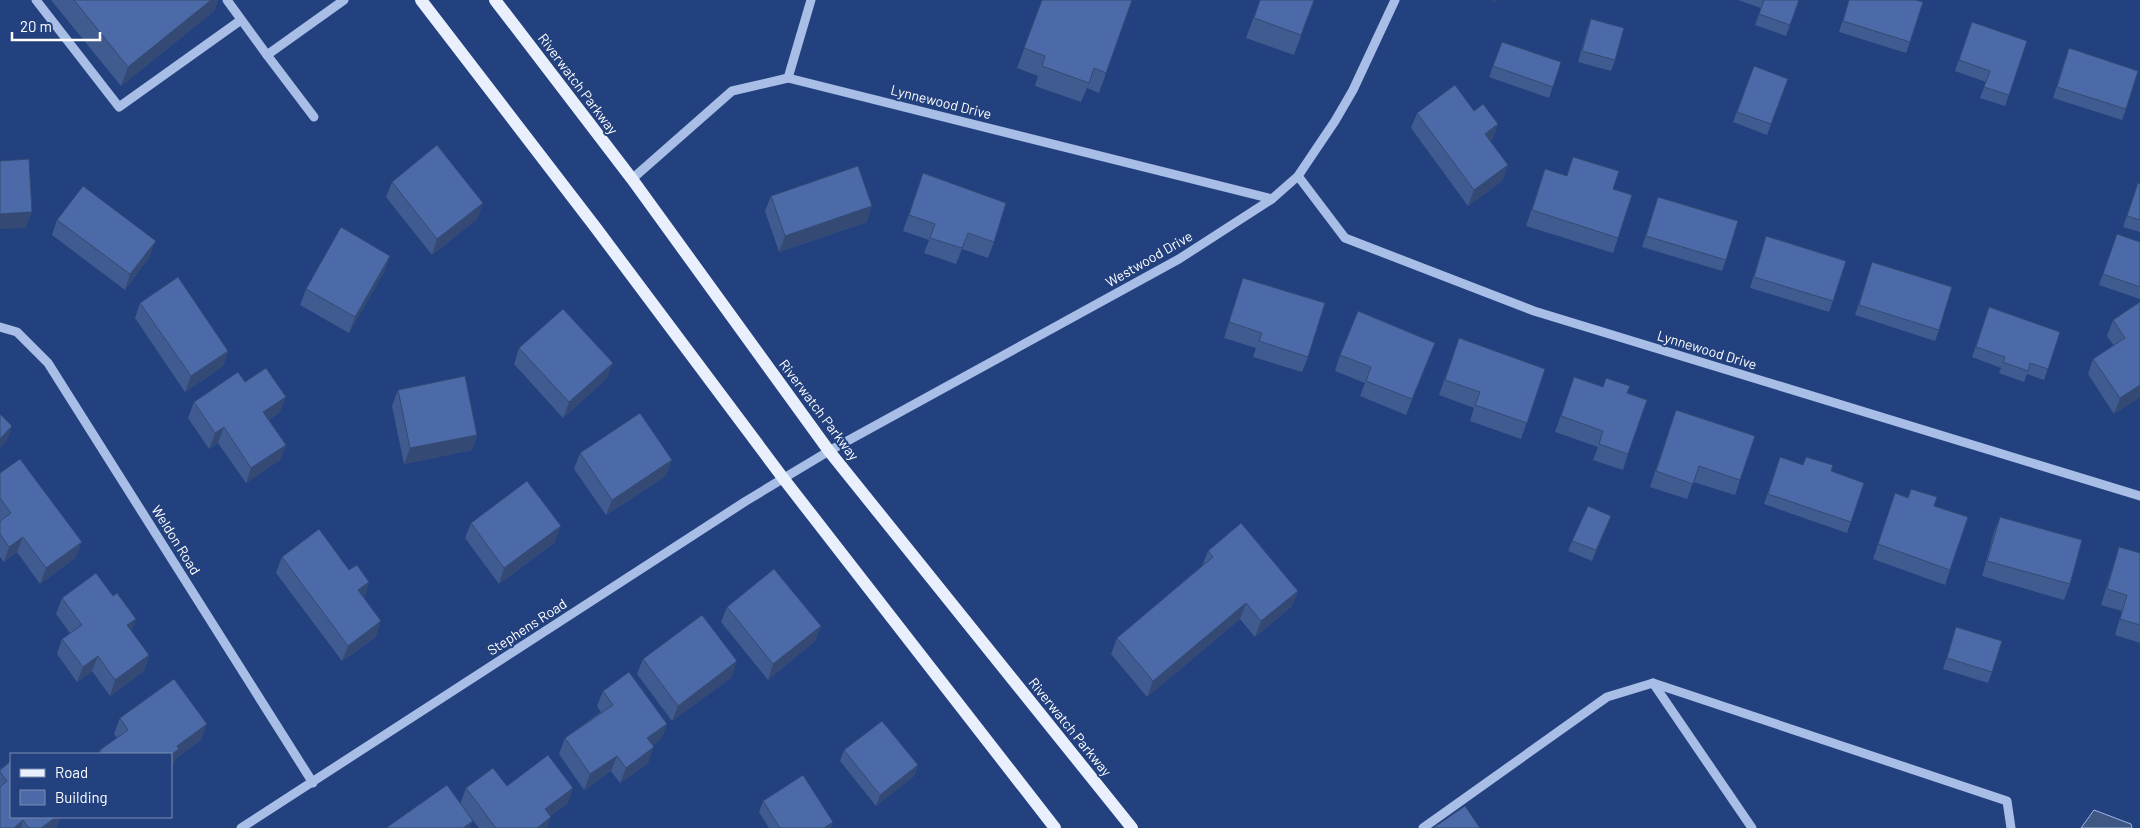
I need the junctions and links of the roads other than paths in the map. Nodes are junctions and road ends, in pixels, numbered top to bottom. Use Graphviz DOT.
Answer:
graph roads {
  1 [pos="36,0"];
  2 [pos="227,0"];
  3 [pos="344,0"];
  4 [pos="421,0"];
  5 [pos="495,0"];
  6 [pos="810,0"];
  7 [pos="1395,0"];
  8 [pos="241,20"];
  9 [pos="267,55"];
  10 [pos="788,78"];
  11 [pos="314,117"];
  12 [pos="1298,176"];
  13 [pos="632,179"];
  14 [pos="1272,199"];
  15 [pos="0,327"];
  16 [pos="829,450"];
  17 [pos="783,478"];
  18 [pos="2140,496"];
  19 [pos="1653,683"];
  20 [pos="313,783"];
  21 [pos="241,828"];
  22 [pos="1055,828"];
  23 [pos="1132,828"];
  24 [pos="1423,828"];
  25 [pos="1752,828"];
  26 [pos="2011,828"];
  1 -- 8 [label="street"];
  2 -- 8 [label="street"];
  3 -- 9 [label="street"];
  4 -- 17 [label="main road"];
  5 -- 13 [label="main road, Riverwatch Parkway"];
  6 -- 10 [label="street"];
  7 -- 12 [label="street, Westwood Drive"];
  8 -- 9 [label="street"];
  9 -- 11 [label="street"];
  10 -- 13 [label="street, Lynnewood Drive"];
  10 -- 14 [label="street, Lynnewood Drive"];
  12 -- 14 [label="street, Westwood Drive"];
  12 -- 18 [label="street, Lynnewood Drive"];
  13 -- 16 [label="main road, Riverwatch Parkway"];
  14 -- 16 [label="street, Westwood Drive"];
  15 -- 20 [label="street, Weldon Road"];
  16 -- 17 [label="street, Stephens Road"];
  16 -- 23 [label="main road, Riverwatch Parkway"];
  17 -- 20 [label="street, Stephens Road"];
  17 -- 22 [label="main road"];
  19 -- 24 [label="street"];
  19 -- 25 [label="street"];
  19 -- 26 [label="street"];
  20 -- 21 [label="street, Stephens Road"];
}
